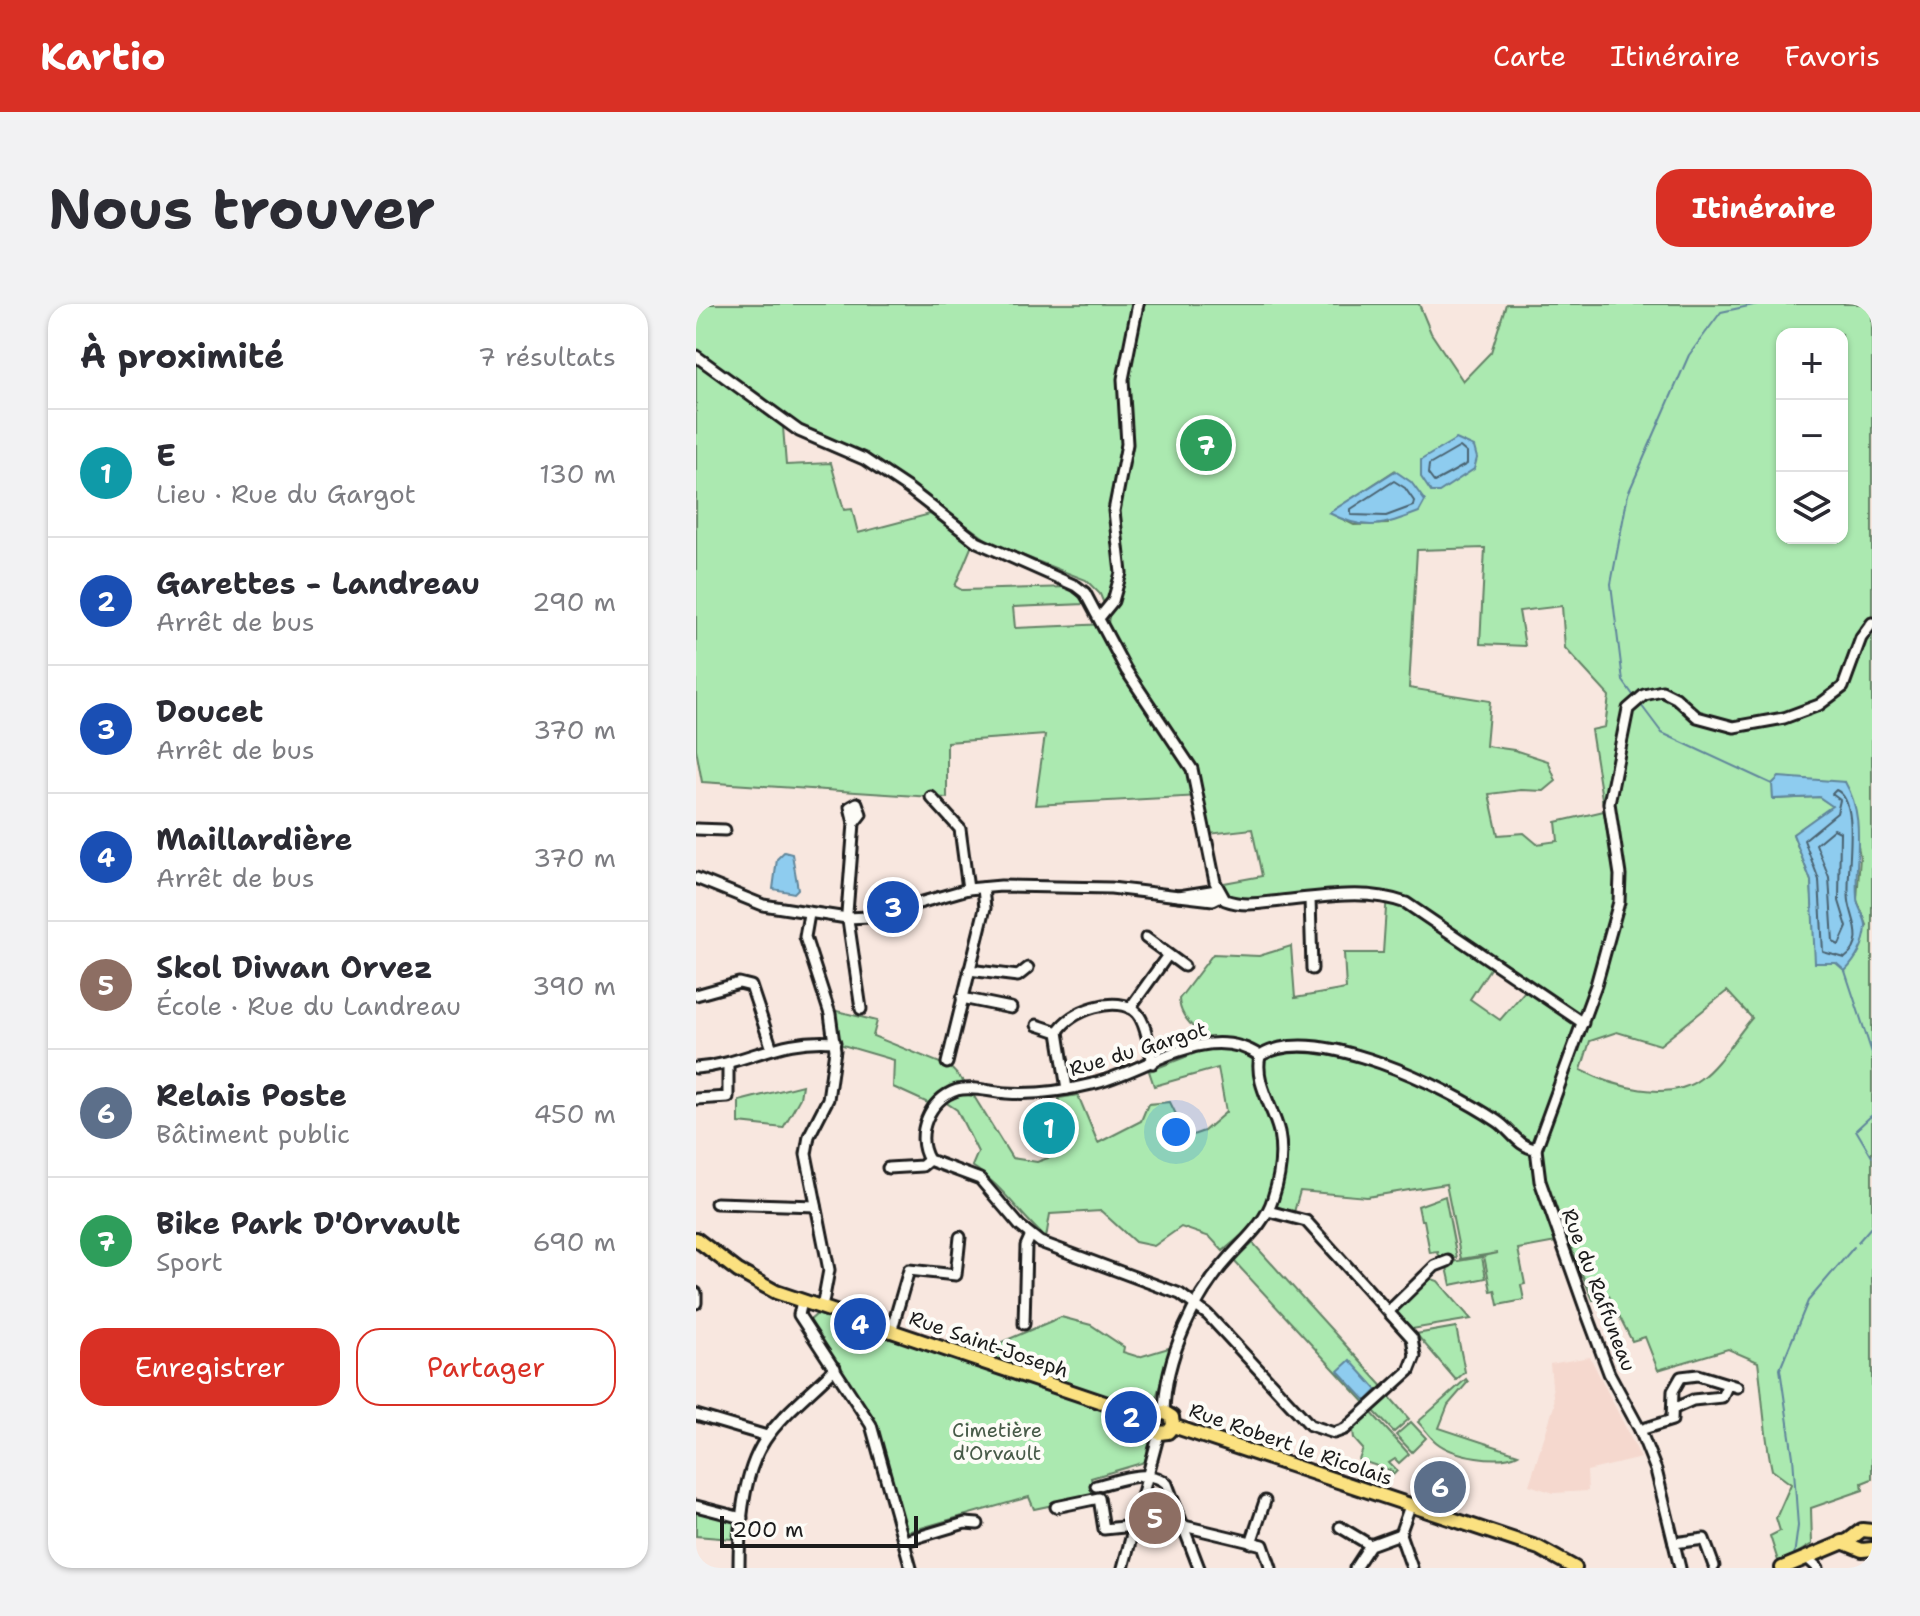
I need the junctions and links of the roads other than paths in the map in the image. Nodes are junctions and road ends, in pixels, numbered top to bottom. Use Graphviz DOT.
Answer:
graph roads {
  1 [pos="1138,304"];
  2 [pos="696,356"];
  3 [pos="1100,617"];
  4 [pos="1872,623"];
  5 [pos="931,797"];
  6 [pos="854,823"];
  7 [pos="696,829"];
  8 [pos="725,830"];
  9 [pos="696,878"];
  10 [pos="983,888"];
  11 [pos="968,889"];
  12 [pos="1219,893"];
  13 [pos="1310,899"];
  14 [pos="809,914"];
  15 [pos="847,918"];
  16 [pos="1146,938"];
  17 [pos="1168,955"];
  18 [pos="1184,966"];
  19 [pos="1028,968"];
  20 [pos="1312,969"];
  21 [pos="969,970"];
  22 [pos="696,995"];
  23 [pos="962,998"];
  24 [pos="1011,1008"];
  25 [pos="1130,1008"];
  26 [pos="861,1009"];
  27 [pos="1583,1023"];
  28 [pos="1037,1025"];
  29 [pos="1058,1032"];
  30 [pos="835,1042"];
  31 [pos="771,1046"];
  32 [pos="1260,1056"];
  33 [pos="728,1063"];
  34 [pos="947,1063"];
  35 [pos="1153,1063"];
  36 [pos="696,1068"];
  37 [pos="1067,1089"];
  38 [pos="696,1099"];
  39 [pos="1536,1149"];
  40 [pos="929,1160"];
  41 [pos="888,1168"];
  42 [pos="716,1203"];
  43 [pos="816,1206"];
  44 [pos="1268,1211"];
  45 [pos="960,1237"];
  46 [pos="1030,1237"];
  47 [pos="696,1239"];
  48 [pos="1448,1261"];
  49 [pos="696,1293"];
  50 [pos="696,1303"];
  51 [pos="813,1305"];
  52 [pos="1196,1307"];
  53 [pos="1389,1311"];
  54 [pos="1024,1324"];
  55 [pos="891,1332"];
  56 [pos="835,1368"];
  57 [pos="1675,1408"];
  58 [pos="1164,1412"];
  59 [pos="696,1415"];
  60 [pos="1152,1419"];
  61 [pos="1173,1426"];
  62 [pos="1640,1430"];
  63 [pos="1159,1433"];
  64 [pos="767,1436"];
  65 [pos="1147,1476"];
  66 [pos="1096,1486"];
  67 [pos="1265,1501"];
  68 [pos="696,1506"];
  69 [pos="1410,1506"];
  70 [pos="1056,1507"];
  71 [pos="742,1518"];
  72 [pos="978,1524"];
  73 [pos="1134,1526"];
  74 [pos="1184,1526"];
  75 [pos="1340,1527"];
  76 [pos="1872,1531"];
  77 [pos="1400,1534"];
  78 [pos="1856,1540"];
  79 [pos="905,1541"];
  80 [pos="1251,1543"];
  81 [pos="1674,1543"];
  82 [pos="1370,1545"];
  83 [pos="1872,1549"];
  84 [pos="1795,1562"];
  85 [pos="1714,1566"];
  86 [pos="739,1568"];
  87 [pos="911,1568"];
  88 [pos="1123,1568"];
  89 [pos="1199,1568"];
  90 [pos="1271,1568"];
  91 [pos="1355,1568"];
  92 [pos="1412,1568"];
  93 [pos="1575,1568"];
  94 [pos="1680,1568"];
  95 [pos="1818,1568"];
  1 -- 3 [label="street"];
  2 -- 3 [label="street"];
  3 -- 12 [label="street"];
  4 -- 27 [label="street, Rue du Raffuneau"];
  5 -- 11 [label="street"];
  6 -- 15 [label="street"];
  7 -- 8 [label="street"];
  9 -- 14 [label="street"];
  10 -- 11 [label="street"];
  10 -- 12 [label="street"];
  10 -- 21 [label="street"];
  11 -- 15 [label="street"];
  12 -- 13 [label="street"];
  13 -- 20 [label="street"];
  13 -- 27 [label="street"];
  14 -- 15 [label="street"];
  14 -- 30 [label="street"];
  15 -- 26 [label="street"];
  16 -- 17 [label="street"];
  17 -- 18 [label="street"];
  17 -- 25 [label="street"];
  19 -- 21 [label="street"];
  21 -- 23 [label="street"];
  22 -- 31 [label="street"];
  23 -- 24 [label="street"];
  23 -- 34 [label="street"];
  25 -- 29 [label="street"];
  25 -- 35 [label="street"];
  27 -- 39 [label="street, Rue du Raffuneau"];
  28 -- 29 [label="street"];
  29 -- 37 [label="street"];
  30 -- 31 [label="street"];
  30 -- 43 [label="street"];
  31 -- 33 [label="street"];
  32 -- 35 [label="street, Rue du Gargot"];
  32 -- 39 [label="street"];
  32 -- 44 [label="street"];
  33 -- 36 [label="street"];
  33 -- 38 [label="street"];
  35 -- 37 [label="street, Rue du Gargot"];
  37 -- 40 [label="street, Rue du Gargot"];
  39 -- 62 [label="street, Rue du Raffuneau"];
  40 -- 41 [label="street"];
  40 -- 46 [label="street"];
  42 -- 43 [label="street"];
  43 -- 51 [label="street"];
  44 -- 52 [label="street"];
  44 -- 53 [label="street"];
  45 -- 55 [label="street"];
  46 -- 52 [label="street"];
  46 -- 54 [label="street"];
  47 -- 51 [label="main road, Rue Saint-Joseph"];
  48 -- 53 [label="street"];
  49 -- 50 [label="street"];
  51 -- 55 [label="main road, Rue Saint-Joseph"];
  51 -- 56 [label="street"];
  52 -- 53 [label="street"];
  52 -- 58 [label="street"];
  55 -- 60 [label="main road, Rue Saint-Joseph"];
  56 -- 64 [label="street"];
  56 -- 79 [label="street"];
  57 -- 57 [label="street"];
  57 -- 62 [label="street"];
  58 -- 60 [label="main road"];
  58 -- 61 [label="main road"];
  59 -- 64 [label="street"];
  60 -- 63 [label="main road"];
  61 -- 63 [label="main road"];
  61 -- 69 [label="main road, Rue Robert le Ricolais"];
  62 -- 81 [label="street, Rue du Raffuneau"];
  63 -- 65 [label="street"];
  64 -- 71 [label="street"];
  65 -- 66 [label="street"];
  65 -- 73 [label="street"];
  65 -- 74 [label="street"];
  67 -- 80 [label="street"];
  68 -- 71 [label="street"];
  69 -- 77 [label="street"];
  69 -- 93 [label="main road, Rue Robert le Ricolais"];
  70 -- 73 [label="street"];
  71 -- 86 [label="street"];
  72 -- 79 [label="street"];
  73 -- 88 [label="street"];
  74 -- 80 [label="street"];
  74 -- 89 [label="street"];
  75 -- 82 [label="street"];
  76 -- 78 [label="main road"];
  77 -- 82 [label="street"];
  77 -- 92 [label="street"];
  78 -- 83 [label="main road"];
  78 -- 84 [label="main road"];
  79 -- 87 [label="street"];
  80 -- 90 [label="street"];
  81 -- 85 [label="street"];
  81 -- 94 [label="street, Rue du Raffuneau"];
  82 -- 91 [label="street"];
  84 -- 95 [label="street"];
}
